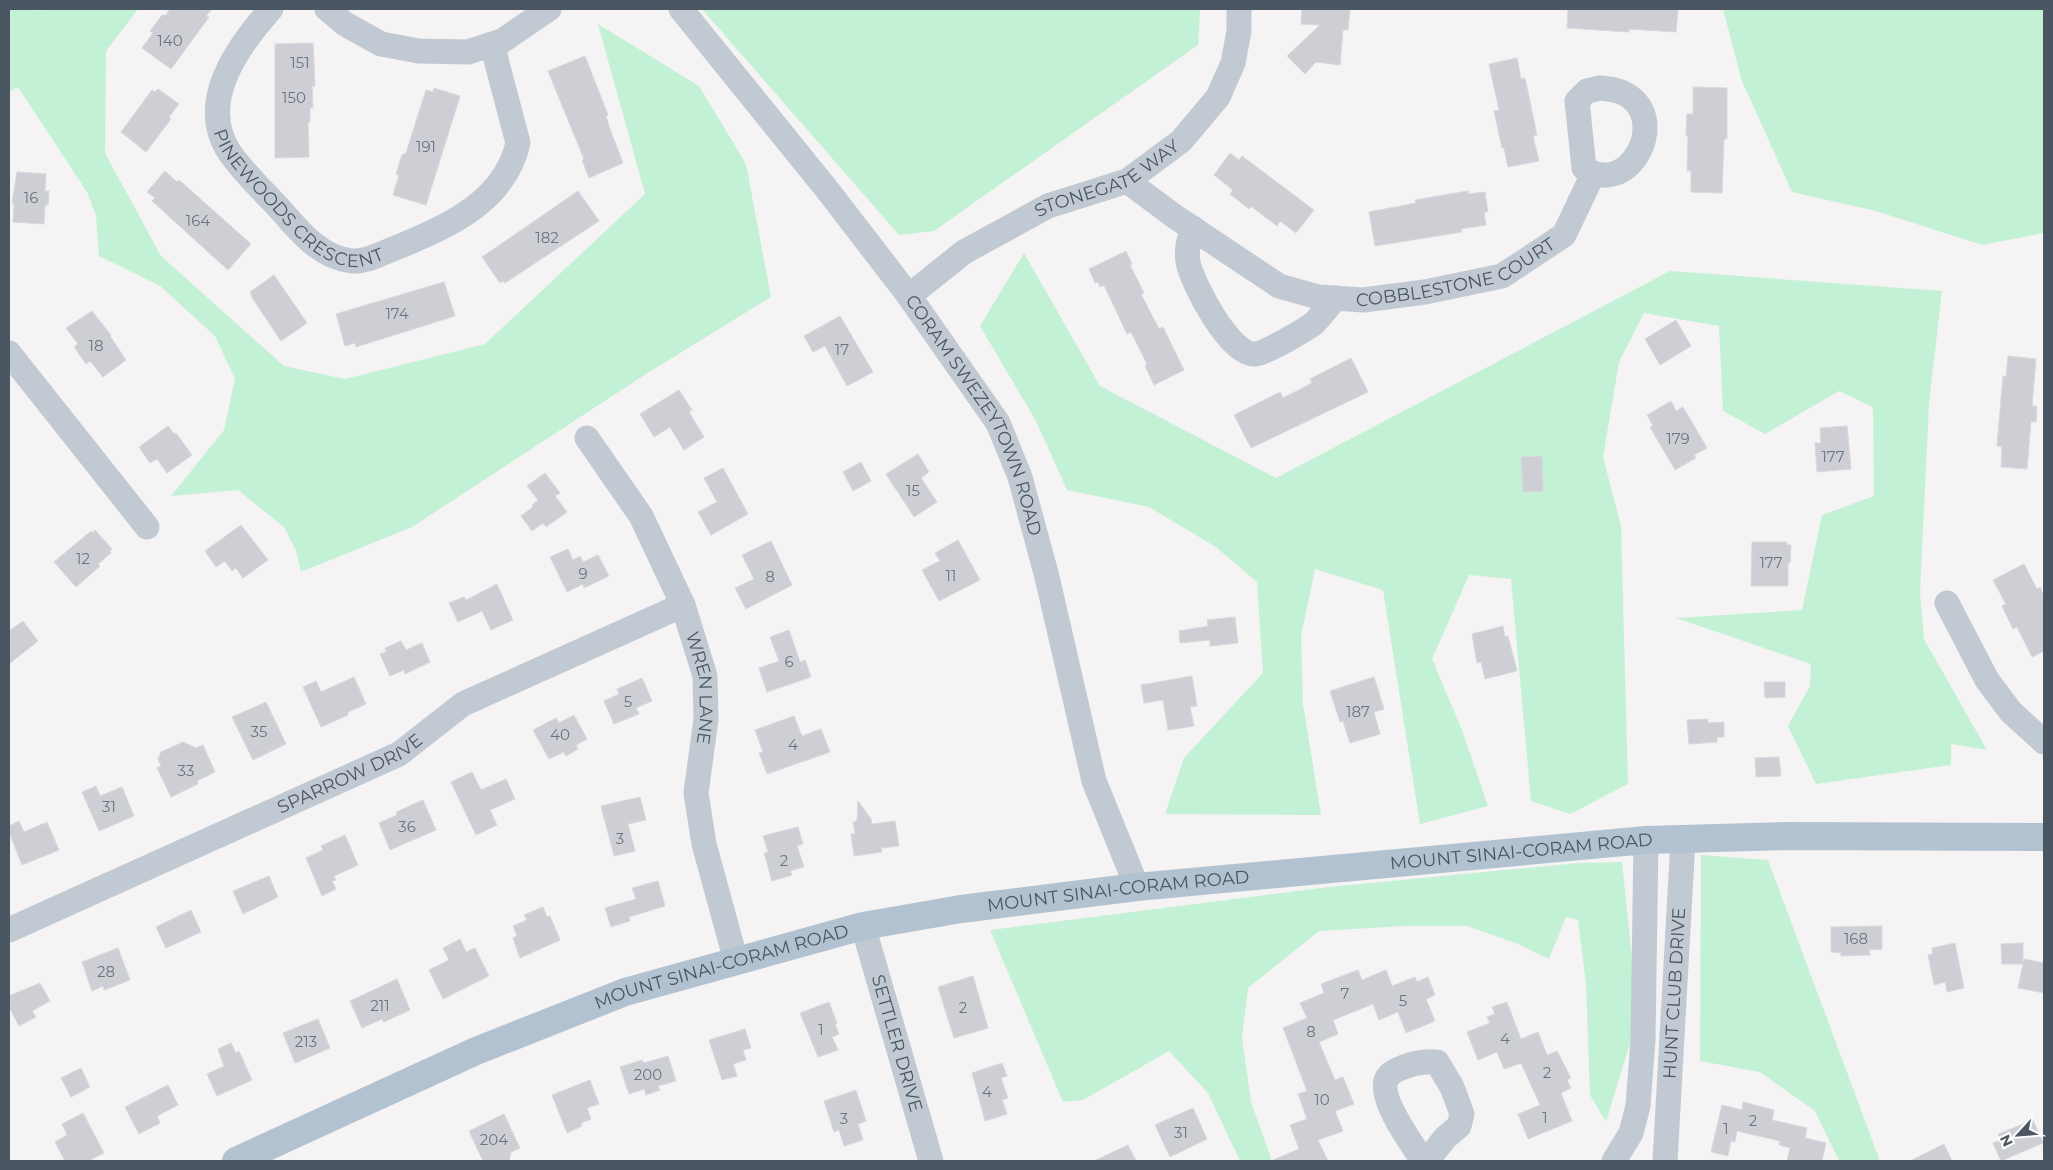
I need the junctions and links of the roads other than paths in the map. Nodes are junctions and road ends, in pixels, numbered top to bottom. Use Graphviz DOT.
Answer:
graph roads {
  1 [pos="271,9"];
  2 [pos="327,9"];
  3 [pos="549,9"];
  4 [pos="681,9"];
  5 [pos="1239,9"];
  6 [pos="492,44"];
  7 [pos="1593,174"];
  8 [pos="1127,181"];
  9 [pos="1193,228"];
  10 [pos="909,296"];
  11 [pos="1336,298"];
  12 [pos="9,353"];
  13 [pos="587,438"];
  14 [pos="147,527"];
  15 [pos="1947,603"];
  16 [pos="683,605"];
  17 [pos="2044,742"];
  18 [pos="2044,837"];
  19 [pos="1646,840"];
  20 [pos="1683,840"];
  21 [pos="1136,887"];
  22 [pos="863,926"];
  23 [pos="9,930"];
  24 [pos="736,961"];
  25 [pos="1628,1140"];
  26 [pos="1666,1155"];
  27 [pos="236,1161"];
  28 [pos="931,1161"];
  29 [pos="1614,1161"];
  1 -- 6 [label="street, PINEWOODS CRESCENT"];
  2 -- 6 [label="street"];
  3 -- 6 [label="street"];
  4 -- 10 [label="street, CORAM SWEZEYTOWN ROAD"];
  5 -- 8 [label="street, STONEGATE WAY"];
  7 -- 11 [label="street, COBBLESTONE COURT"];
  8 -- 9 [label="street, COBBLESTONE COURT"];
  8 -- 10 [label="street, STONEGATE WAY"];
  9 -- 11 [label="street, COBBLESTONE COURT"];
  9 -- 11 [label="street, COBBLESTONE COURT"];
  10 -- 21 [label="street, CORAM SWEZEYTOWN ROAD"];
  12 -- 14 [label="street"];
  13 -- 16 [label="street, WREN LANE"];
  15 -- 17 [label="street"];
  16 -- 23 [label="street, SPARROW DRIVE"];
  16 -- 24 [label="street, WREN LANE"];
  18 -- 20 [label="main road, MOUNT SINAI-CORAM ROAD"];
  19 -- 20 [label="main road, MOUNT SINAI-CORAM ROAD"];
  19 -- 21 [label="main road, MOUNT SINAI-CORAM ROAD"];
  19 -- 25 [label="street, HUNT CLUB DRIVE"];
  20 -- 26 [label="street, HUNT CLUB DRIVE"];
  21 -- 22 [label="main road, MOUNT SINAI-CORAM ROAD"];
  22 -- 24 [label="main road, MOUNT SINAI-CORAM ROAD"];
  22 -- 28 [label="street, SETTLER DRIVE"];
  24 -- 27 [label="main road, MOUNT SINAI-CORAM ROAD"];
  25 -- 26 [label="street, HUNT CLUB DRIVE"];
  25 -- 29 [label="street, HUNT CLUB DRIVE"];
}
